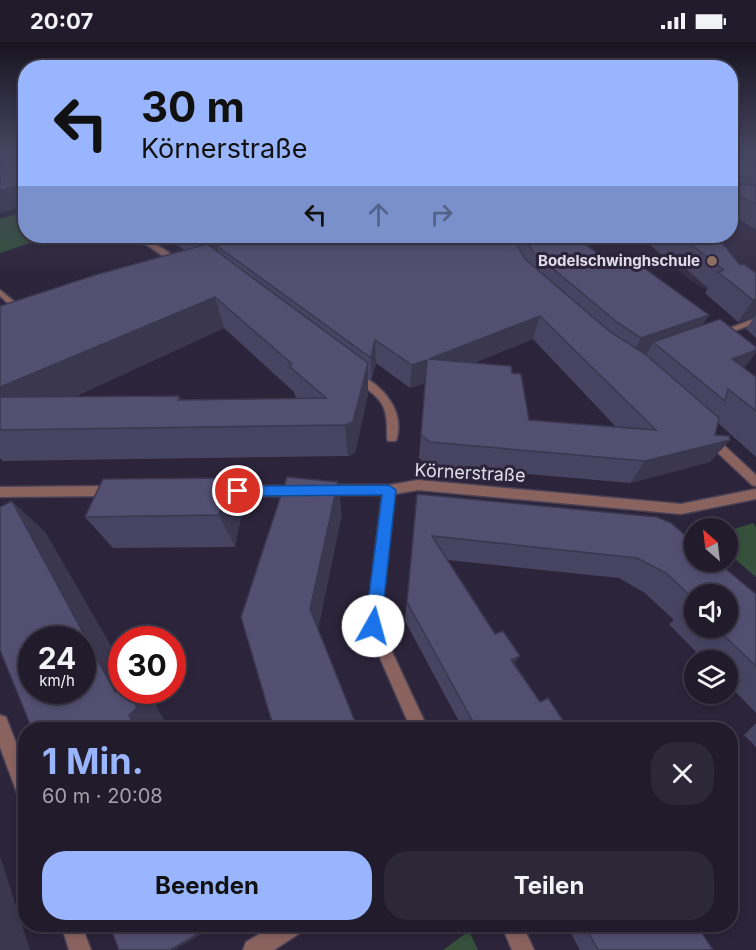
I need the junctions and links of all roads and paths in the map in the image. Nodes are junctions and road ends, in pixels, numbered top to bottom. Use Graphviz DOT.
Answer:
graph roads {
  1 [pos="146,243"];
  2 [pos="184,266"];
  3 [pos="0,292"];
  4 [pos="28,317"];
  5 [pos="756,320"];
  6 [pos="709,337"];
  7 [pos="347,370"];
  8 [pos="703,432"];
  9 [pos="392,438"];
  10 [pos="756,482"];
  11 [pos="389,490"];
  12 [pos="131,491"];
  13 [pos="203,491"];
  14 [pos="0,492"];
  15 [pos="756,494"];
  16 [pos="647,507"];
  17 [pos="656,518"];
  18 [pos="417,722"];
  19 [pos="0,723"];
  20 [pos="18,773"];
  21 [pos="74,932"];
  22 [pos="283,932"];
  23 [pos="515,932"];
  24 [pos="80,950"];
  25 [pos="254,950"];
  26 [pos="523,950"];
  1 -- 2 [label="street"];
  3 -- 4 [label="street"];
  5 -- 6 [label="street"];
  7 -- 9 [label="street"];
  8 -- 10 [label="street"];
  11 -- 13 [label="street, Körnerstraße"];
  11 -- 16 [label="street, Körnerstraße"];
  11 -- 18 [label="street"];
  12 -- 14 [label="street"];
  15 -- 16 [label="street, Körnerstraße"];
  16 -- 17 [label="street"];
  19 -- 20 [label="street"];
  21 -- 24 [label="street"];
  22 -- 25 [label="street"];
  23 -- 26 [label="street"];
}
